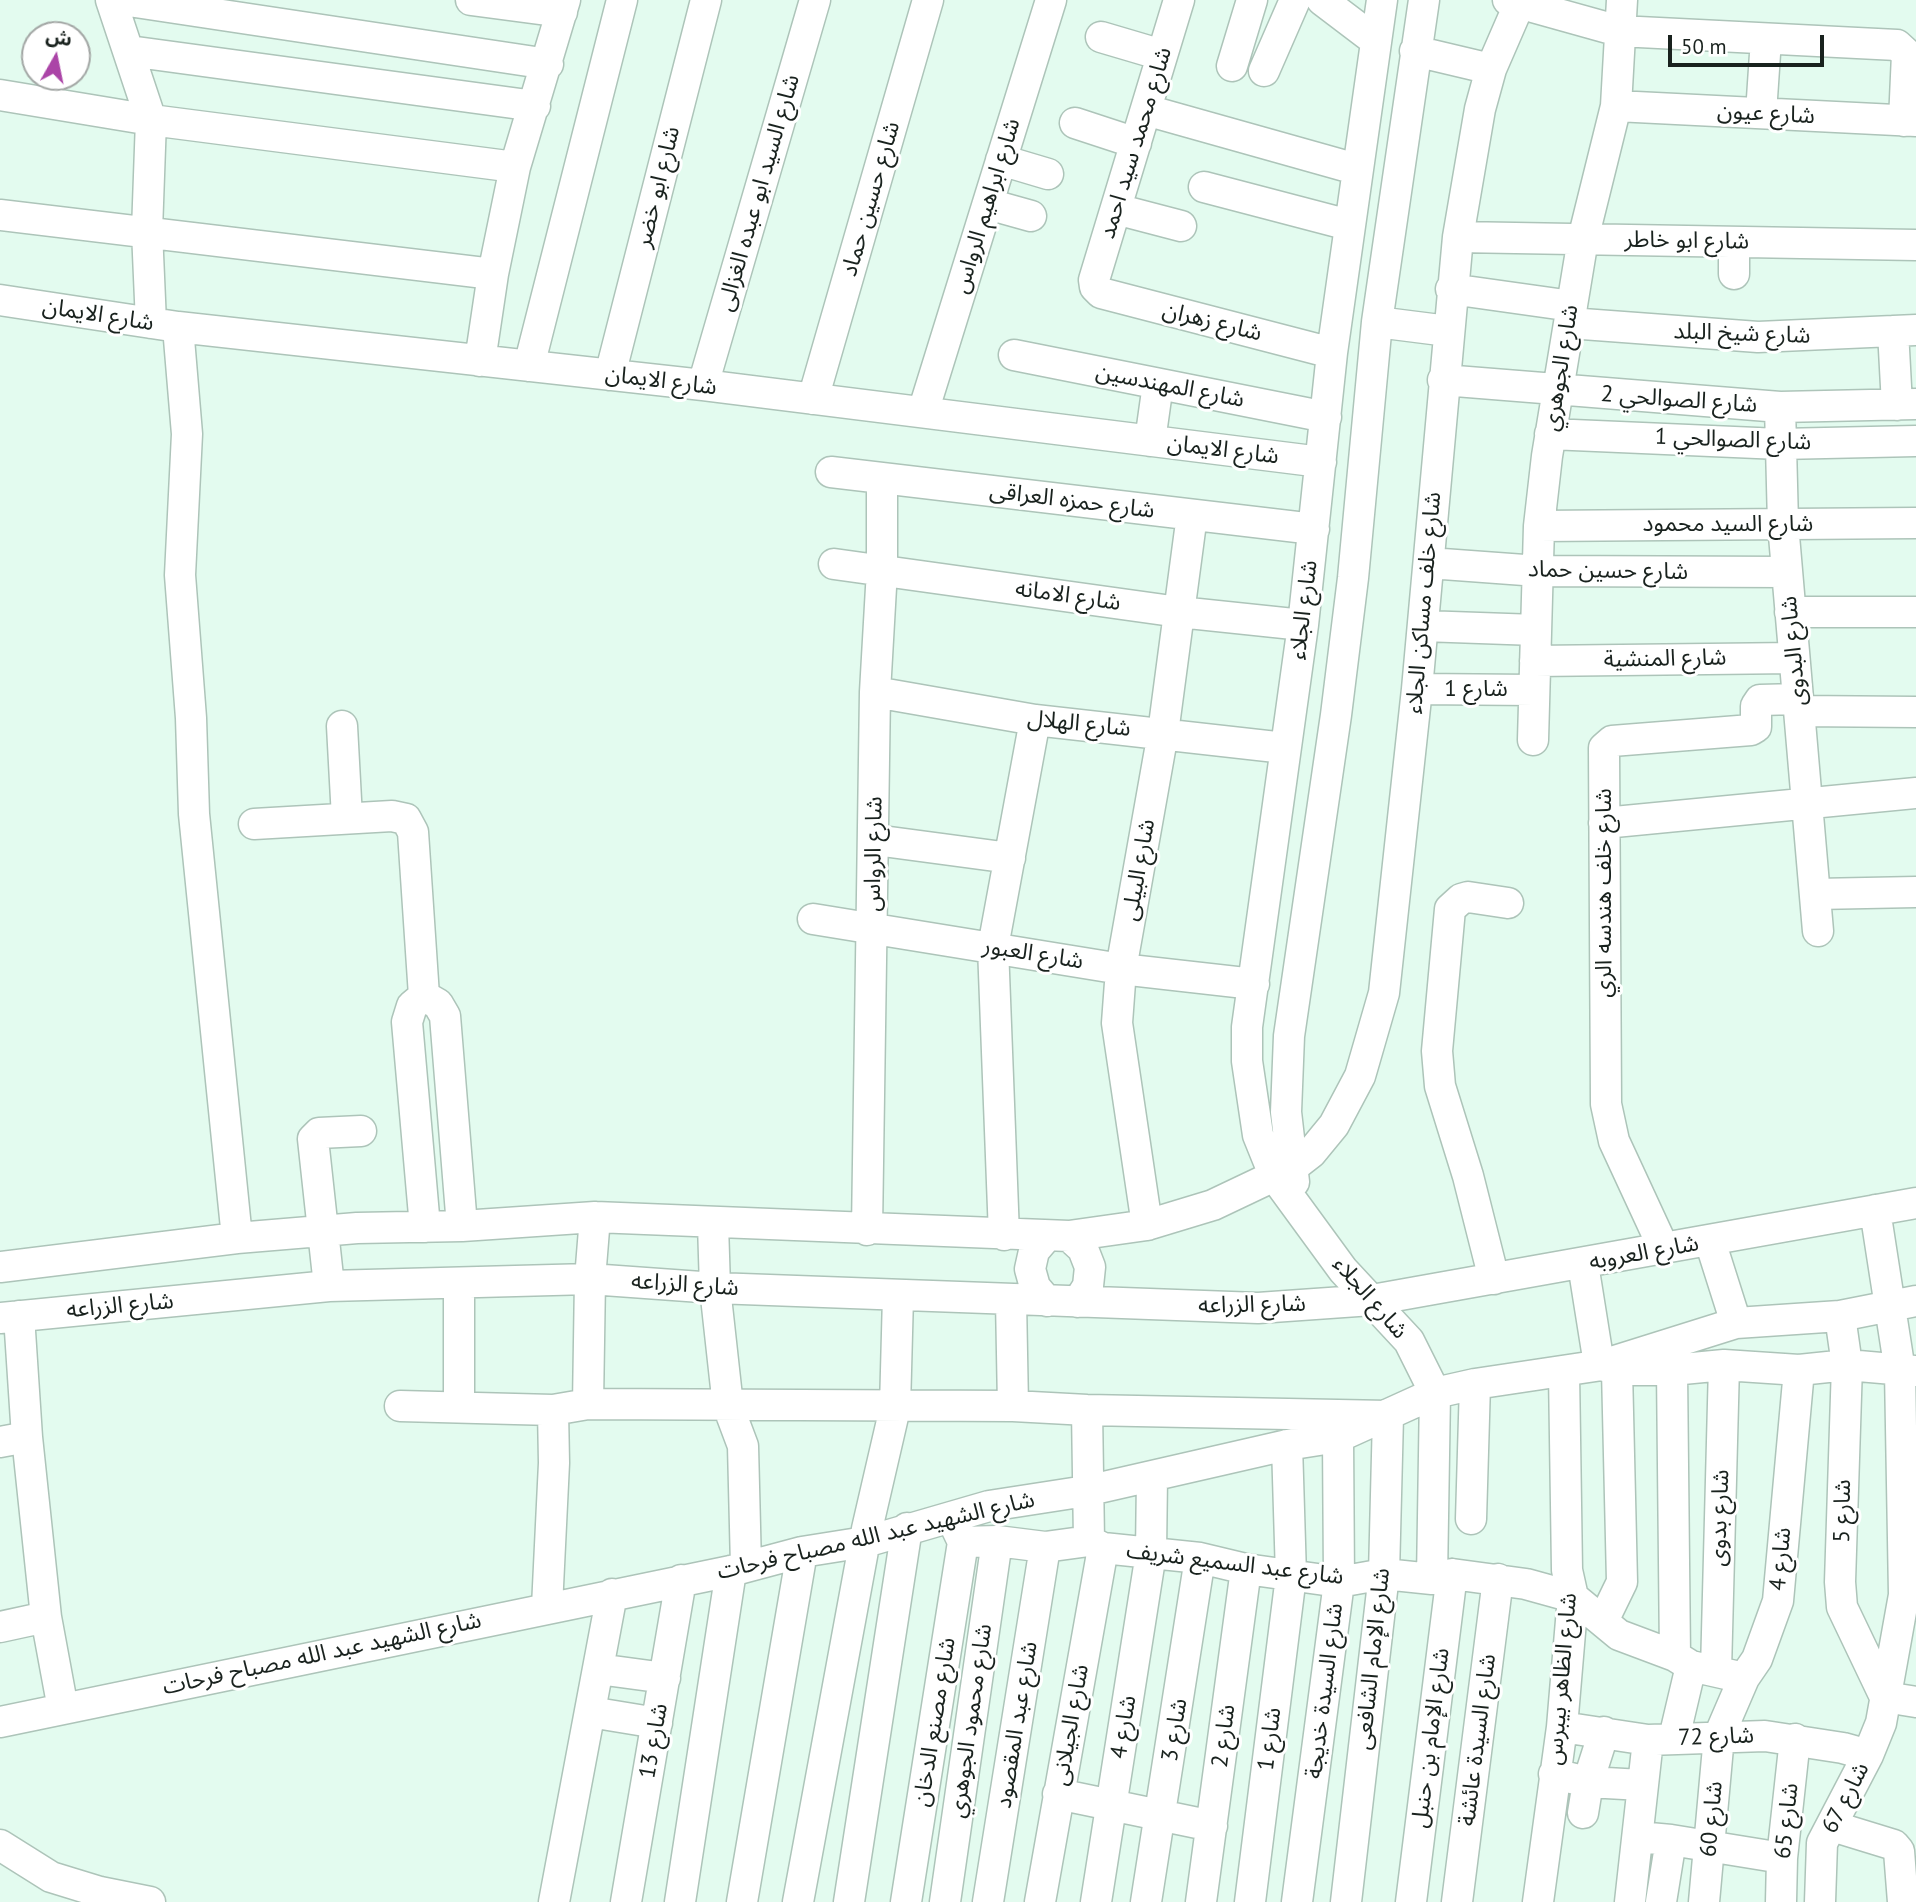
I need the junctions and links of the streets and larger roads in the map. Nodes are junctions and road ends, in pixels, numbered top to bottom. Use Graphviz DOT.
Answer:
graph roads {
  1 [pos="111,0"];
  2 [pos="122,0"];
  3 [pos="471,0"];
  4 [pos="622,0"];
  5 [pos="706,0"];
  6 [pos="815,0"];
  7 [pos="928,0"];
  8 [pos="1051,0"];
  9 [pos="1179,0"];
  10 [pos="1252,0"];
  11 [pos="1295,0"];
  12 [pos="1322,0"];
  13 [pos="1382,0"];
  14 [pos="1424,0"];
  15 [pos="1622,0"];
  16 [pos="1516,1"];
  17 [pos="563,6"];
  18 [pos="1619,32"];
  19 [pos="1101,37"];
  20 [pos="1766,38"];
  21 [pos="1376,41"];
  22 [pos="129,51"];
  23 [pos="1415,51"];
  24 [pos="1162,55"];
  25 [pos="548,64"];
  26 [pos="1232,66"];
  27 [pos="1491,69"];
  28 [pos="1264,71"];
  29 [pos="0,95"];
  30 [pos="535,106"];
  31 [pos="1616,106"];
  32 [pos="1146,110"];
  33 [pos="1760,113"];
  34 [pos="151,120"];
  35 [pos="1910,121"];
  36 [pos="1075,123"];
  37 [pos="1136,143"];
  38 [pos="1001,160"];
  39 [pos="515,167"];
  40 [pos="1356,169"];
  41 [pos="1048,174"];
  42 [pos="1204,187"];
  43 [pos="988,204"];
  44 [pos="1116,209"];
  45 [pos="0,215"];
  46 [pos="1031,216"];
  47 [pos="1349,225"];
  48 [pos="1181,226"];
  49 [pos="147,231"];
  50 [pos="1458,237"];
  51 [pos="1583,240"];
  52 [pos="1734,242"];
  53 [pos="1916,245"];
  54 [pos="493,274"];
  55 [pos="1734,274"];
  56 [pos="1095,287"];
  57 [pos="1451,289"];
  58 [pos="0,300"];
  59 [pos="1570,315"];
  60 [pos="1377,322"];
  61 [pos="165,325"];
  62 [pos="1448,331"];
  63 [pos="1905,331"];
  64 [pos="1332,353"];
  65 [pos="1014,355"];
  66 [pos="481,361"];
  67 [pos="529,366"];
  68 [pos="610,375"];
  69 [pos="1443,380"];
  70 [pos="1158,384"];
  71 [pos="703,385"];
  72 [pos="1558,391"];
  73 [pos="813,399"];
  74 [pos="1907,405"];
  75 [pos="1780,407"];
  76 [pos="923,412"];
  77 [pos="1326,417"];
  78 [pos="1550,434"];
  79 [pos="1150,441"];
  80 [pos="1916,441"];
  81 [pos="1780,444"];
  82 [pos="1321,462"];
  83 [pos="831,472"];
  84 [pos="882,478"];
  85 [pos="1192,515"];
  86 [pos="1916,523"];
  87 [pos="1783,524"];
  88 [pos="1539,526"];
  89 [pos="1314,529"];
  90 [pos="1429,563"];
  91 [pos="834,564"];
  92 [pos="882,570"];
  93 [pos="1538,571"];
  94 [pos="1787,572"];
  95 [pos="1179,612"];
  96 [pos="1790,612"];
  97 [pos="1916,612"];
  98 [pos="1303,625"];
  99 [pos="1423,626"];
  100 [pos="1536,630"];
  101 [pos="1794,658"];
  102 [pos="1535,675"];
  103 [pos="1417,689"];
  104 [pos="875,692"];
  105 [pos="1798,705"];
  106 [pos="1292,708"];
  107 [pos="1916,712"];
  108 [pos="1336,716"];
  109 [pos="1035,720"];
  110 [pos="342,726"];
  111 [pos="1163,733"];
  112 [pos="1533,740"];
  113 [pos="1285,748"];
  114 [pos="1916,793"];
  115 [pos="1279,797"];
  116 [pos="1323,803"];
  117 [pos="1808,804"];
  118 [pos="347,818"];
  119 [pos="1604,823"];
  120 [pos="254,824"];
  121 [pos="875,840"];
  122 [pos="1010,858"];
  123 [pos="1916,892"];
  124 [pos="1816,894"];
  125 [pos="1508,903"];
  126 [pos="813,919"];
  127 [pos="1818,930"];
  128 [pos="873,931"];
  129 [pos="993,947"];
  130 [pos="1122,969"];
  131 [pos="1254,984"];
  132 [pos="424,996"];
  133 [pos="361,1130"];
  134 [pos="1284,1172"];
  135 [pos="1916,1203"];
  136 [pos="1875,1210"];
  137 [pos="595,1217"];
  138 [pos="713,1224"];
  139 [pos="1147,1225"];
  140 [pos="462,1226"];
  141 [pos="425,1227"];
  142 [pos="867,1230"];
  143 [pos="321,1231"];
  144 [pos="1004,1235"];
  145 [pos="1057,1236"];
  146 [pos="237,1238"];
  147 [pos="1710,1241"];
  148 [pos="1664,1249"];
  149 [pos="1583,1264"];
  150 [pos="0,1267"];
  151 [pos="590,1279"];
  152 [pos="1494,1279"];
  153 [pos="459,1283"];
  154 [pos="329,1286"];
  155 [pos="715,1288"];
  156 [pos="898,1296"];
  157 [pos="1012,1300"];
  158 [pos="1372,1300"];
  159 [pos="1047,1301"];
  160 [pos="1078,1303"];
  161 [pos="1902,1304"];
  162 [pos="9,1317"];
  163 [pos="1840,1317"];
  164 [pos="1736,1323"];
  165 [pos="1724,1365"];
  166 [pos="1847,1365"];
  167 [pos="1609,1368"];
  168 [pos="1672,1370"];
  169 [pos="1798,1370"];
  170 [pos="1908,1371"];
  171 [pos="1564,1372"];
  172 [pos="1475,1384"];
  173 [pos="1435,1393"];
  174 [pos="588,1405"];
  175 [pos="400,1406"];
  176 [pos="728,1406"];
  177 [pos="1013,1406"];
  178 [pos="459,1408"];
  179 [pos="895,1408"];
  180 [pos="553,1410"];
  181 [pos="1087,1410"];
  182 [pos="1388,1416"];
  183 [pos="1338,1437"];
  184 [pos="13,1440"];
  185 [pos="1287,1445"];
  186 [pos="1152,1477"];
  187 [pos="1086,1491"];
  188 [pos="1471,1519"];
  189 [pos="907,1528"];
  190 [pos="957,1530"];
  191 [pos="998,1541"];
  192 [pos="865,1542"];
  193 [pos="1096,1544"];
  194 [pos="1045,1547"];
  195 [pos="802,1552"];
  196 [pos="1151,1553"];
  197 [pos="1200,1558"];
  198 [pos="738,1569"];
  199 [pos="1246,1569"];
  200 [pos="1384,1574"];
  201 [pos="1291,1576"];
  202 [pos="1442,1577"];
  203 [pos="1498,1579"];
  204 [pos="681,1580"];
  205 [pos="1339,1582"];
  206 [pos="612,1594"];
  207 [pos="1910,1594"];
  208 [pos="1573,1597"];
  209 [pos="547,1607"];
  210 [pos="46,1618"];
  211 [pos="1603,1620"];
  212 [pos="0,1627"];
  213 [pos="598,1668"];
  214 [pos="1706,1668"];
  215 [pos="664,1678"];
  216 [pos="1885,1697"];
  217 [pos="1916,1702"];
  218 [pos="63,1709"];
  219 [pos="590,1712"];
  220 [pos="0,1722"];
  221 [pos="657,1723"];
  222 [pos="1562,1727"];
  223 [pos="1604,1731"];
  224 [pos="1720,1736"];
  225 [pos="1661,1739"];
  226 [pos="1795,1740"];
  227 [pos="1868,1755"];
  228 [pos="1553,1774"];
  229 [pos="1588,1782"];
  230 [pos="1642,1785"];
  231 [pos="1058,1794"];
  232 [pos="1112,1804"];
  233 [pos="1583,1813"];
  234 [pos="1162,1816"];
  235 [pos="1212,1826"];
  236 [pos="1832,1826"];
  237 [pos="1638,1838"];
  238 [pos="1671,1839"];
  239 [pos="0,1845"];
  240 [pos="1710,1848"];
  241 [pos="1782,1858"];
  242 [pos="150,1902"];
  243 [pos="554,1902"];
  244 [pos="626,1902"];
  245 [pos="680,1902"];
  246 [pos="742,1902"];
  247 [pos="798,1902"];
  248 [pos="849,1902"];
  249 [pos="906,1902"];
  250 [pos="945,1902"];
  251 [pos="988,1902"];
  252 [pos="1040,1902"];
  253 [pos="1096,1902"];
  254 [pos="1146,1902"];
  255 [pos="1201,1902"];
  256 [pos="1250,1902"];
  257 [pos="1297,1902"];
  258 [pos="1346,1902"];
  259 [pos="1411,1902"];
  260 [pos="1457,1902"];
  261 [pos="1538,1902"];
  262 [pos="1630,1902"];
  263 [pos="1661,1902"];
  264 [pos="1704,1902"];
  265 [pos="1781,1902"];
  266 [pos="1820,1902"];
  267 [pos="1903,1902"];
  1 -- 22 [label="street"];
  2 -- 25 [label="street"];
  3 -- 17 [label="street"];
  4 -- 67 [label="street"];
  5 -- 68 [label="street, شارع ابو خضر"];
  6 -- 71 [label="street, شارع السيد ابو عبده الغزالى"];
  7 -- 73 [label="street, شارع حسين حماد"];
  8 -- 38 [label="street, شارع ابراهيم الرواس"];
  9 -- 24 [label="street, شارع محمد سيد احمد"];
  10 -- 26 [label="street"];
  11 -- 28 [label="street"];
  12 -- 21 [label="street"];
  13 -- 21 [label="street, شارع الجلاء"];
  14 -- 23 [label="street, شارع الجلاء"];
  15 -- 18 [label="street, شارع الجوهري"];
  16 -- 18 [label="street"];
  16 -- 27 [label="street, شارع خلف مساكن الجلاء"];
  17 -- 25 [label="street"];
  18 -- 20 [label="street"];
  18 -- 31 [label="street, شارع الجوهري"];
  19 -- 24 [label="street"];
  20 -- 33 [label="street"];
  20 -- 35 [label="street"];
  21 -- 40 [label="street, شارع الجلاء"];
  22 -- 30 [label="street"];
  22 -- 34 [label="street"];
  23 -- 27 [label="street"];
  23 -- 60 [label="street, شارع الجلاء"];
  24 -- 32 [label="street, شارع محمد سيد احمد"];
  25 -- 30 [label="street"];
  27 -- 50 [label="street, شارع خلف مساكن الجلاء"];
  29 -- 34 [label="street"];
  30 -- 39 [label="street"];
  31 -- 33 [label="street, شارع عيون"];
  31 -- 51 [label="street, شارع الجوهري"];
  32 -- 37 [label="street, شارع محمد سيد احمد"];
  32 -- 40 [label="street"];
  33 -- 35 [label="street, شارع عيون"];
  34 -- 39 [label="street"];
  34 -- 49 [label="street"];
  36 -- 37 [label="street"];
  37 -- 44 [label="street, شارع محمد سيد احمد"];
  38 -- 41 [label="street"];
  38 -- 43 [label="street, شارع ابراهيم الرواس"];
  39 -- 54 [label="street"];
  40 -- 47 [label="street, شارع الجلاء"];
  42 -- 47 [label="street"];
  43 -- 46 [label="street"];
  43 -- 76 [label="street, شارع ابراهيم الرواس"];
  44 -- 48 [label="street"];
  44 -- 56 [label="street, شارع محمد سيد احمد"];
  45 -- 49 [label="street"];
  47 -- 64 [label="street, شارع الجلاء"];
  49 -- 54 [label="street"];
  49 -- 61 [label="street"];
  50 -- 51 [label="street, شارع ابو خاطر"];
  50 -- 57 [label="street, شارع خلف مساكن الجلاء"];
  51 -- 52 [label="street, شارع ابو خاطر"];
  51 -- 59 [label="street, شارع الجوهري"];
  52 -- 53 [label="street, شارع ابو خاطر"];
  52 -- 55 [label="street"];
  54 -- 66 [label="street"];
  56 -- 64 [label="street, شارع زهران"];
  57 -- 59 [label="street, شارع شيخ البلد"];
  57 -- 62 [label="street, شارع خلف مساكن الجلاء"];
  58 -- 61 [label="street, شارع الايمان"];
  59 -- 63 [label="street, شارع شيخ البلد"];
  59 -- 72 [label="street, شارع الجوهري"];
  60 -- 62 [label="street"];
  60 -- 108 [label="street, شارع الجلاء"];
  61 -- 66 [label="street, شارع الايمان"];
  61 -- 146 [label="street"];
  62 -- 69 [label="street, شارع خلف مساكن الجلاء"];
  63 -- 74 [label="street"];
  64 -- 77 [label="street, شارع الجلاء"];
  65 -- 70 [label="street, شارع المهندسين"];
  66 -- 67 [label="street, شارع الايمان"];
  67 -- 68 [label="street, شارع الايمان"];
  68 -- 71 [label="street, شارع الايمان"];
  69 -- 72 [label="street, شارع الصوالحي 2"];
  69 -- 90 [label="street, شارع خلف مساكن الجلاء"];
  70 -- 77 [label="street, شارع المهندسين"];
  70 -- 79 [label="street"];
  71 -- 73 [label="street, شارع الايمان"];
  72 -- 75 [label="street, شارع الصوالحي 2"];
  72 -- 78 [label="street, شارع الجوهري"];
  73 -- 76 [label="street, شارع الايمان"];
  74 -- 75 [label="street, شارع الصوالحي 2"];
  75 -- 81 [label="street, شارع البدوى"];
  76 -- 79 [label="street, شارع الايمان"];
  77 -- 82 [label="street, شارع الجلاء"];
  78 -- 81 [label="street, شارع الصوالحي 1"];
  78 -- 88 [label="street, شارع الجوهري"];
  79 -- 82 [label="street, شارع الايمان"];
  80 -- 81 [label="street, شارع الصوالحي 1"];
  81 -- 87 [label="street, شارع البدوى"];
  82 -- 89 [label="street, شارع الجلاء"];
  83 -- 84 [label="street, شارع حمزه العراقى"];
  84 -- 85 [label="street, شارع حمزه العراقى"];
  84 -- 92 [label="street, شارع الرواس"];
  85 -- 89 [label="street, شارع حمزه العراقى"];
  85 -- 95 [label="street, شارع البيلى"];
  86 -- 87 [label="street, شارع السيد محمود"];
  87 -- 88 [label="street, شارع السيد محمود"];
  87 -- 94 [label="street, شارع البدوى"];
  88 -- 93 [label="street, شارع الجوهري"];
  89 -- 98 [label="street, شارع الجلاء"];
  90 -- 93 [label="street, شارع حسين حماد"];
  90 -- 99 [label="street, شارع خلف مساكن الجلاء"];
  91 -- 92 [label="street, شارع الامانه"];
  92 -- 95 [label="street, شارع الامانه"];
  92 -- 104 [label="street, شارع الرواس"];
  93 -- 94 [label="street, شارع حسين حماد"];
  93 -- 100 [label="street, شارع الجوهري"];
  94 -- 96 [label="street, شارع البدوى"];
  95 -- 98 [label="street, شارع الامانه"];
  95 -- 111 [label="street, شارع البيلى"];
  96 -- 97 [label="street"];
  96 -- 101 [label="street, شارع البدوى"];
  98 -- 106 [label="street, شارع الجلاء"];
  99 -- 100 [label="street"];
  99 -- 103 [label="street, شارع خلف مساكن الجلاء"];
  100 -- 102 [label="street, شارع الجوهري"];
  101 -- 102 [label="street, شارع المنشية"];
  101 -- 105 [label="street, شارع البدوى"];
  102 -- 103 [label="street, شارع 1"];
  102 -- 112 [label="street, شارع الجوهري"];
  103 -- 134 [label="street, شارع خلف مساكن الجلاء"];
  104 -- 109 [label="street, شارع الهلال"];
  104 -- 121 [label="street, شارع الرواس"];
  105 -- 107 [label="street"];
  105 -- 117 [label="street, شارع البدوى"];
  105 -- 119 [label="street, شارع خلف هندسه الري"];
  106 -- 108 [label="street"];
  106 -- 113 [label="street, شارع الجلاء"];
  108 -- 116 [label="street, شارع الجلاء"];
  109 -- 111 [label="street, شارع الهلال"];
  109 -- 122 [label="street"];
  110 -- 118 [label="street"];
  111 -- 113 [label="street, شارع الهلال"];
  111 -- 130 [label="street, شارع البيلى"];
  113 -- 115 [label="street, شارع الجلاء"];
  114 -- 117 [label="street"];
  115 -- 116 [label="street"];
  115 -- 131 [label="street, شارع الجلاء"];
  116 -- 134 [label="street, شارع الجلاء"];
  117 -- 119 [label="street"];
  117 -- 124 [label="street, شارع البدوى"];
  118 -- 120 [label="street"];
  118 -- 132 [label="street"];
  119 -- 148 [label="street, شارع خلف هندسه الري"];
  121 -- 122 [label="street"];
  121 -- 128 [label="street, شارع الرواس"];
  122 -- 129 [label="street"];
  123 -- 124 [label="street"];
  124 -- 127 [label="street, شارع البدوى"];
  125 -- 152 [label="street"];
  126 -- 128 [label="street, شارع العبور"];
  128 -- 129 [label="street, شارع العبور"];
  128 -- 142 [label="street, شارع الرواس"];
  129 -- 130 [label="street, شارع العبور"];
  129 -- 144 [label="street"];
  130 -- 131 [label="street, شارع العبور"];
  130 -- 139 [label="street, شارع البيلى"];
  131 -- 134 [label="street, شارع الجلاء"];
  132 -- 140 [label="street"];
  132 -- 141 [label="street"];
  133 -- 143 [label="street"];
  134 -- 139 [label="street"];
  134 -- 158 [label="street, شارع الجلاء"];
  135 -- 136 [label="street, شارع العروبه"];
  136 -- 147 [label="street, شارع العروبه"];
  136 -- 161 [label="street, شارع 67"];
  137 -- 138 [label="street"];
  137 -- 140 [label="street"];
  137 -- 151 [label="street"];
  138 -- 142 [label="street"];
  138 -- 155 [label="street"];
  139 -- 145 [label="street"];
  140 -- 141 [label="street"];
  141 -- 143 [label="street"];
  142 -- 144 [label="street"];
  143 -- 146 [label="street"];
  143 -- 154 [label="street"];
  144 -- 145 [label="street"];
  145 -- 159 [label="street"];
  145 -- 160 [label="street"];
  146 -- 150 [label="street"];
  147 -- 148 [label="street, شارع العروبه"];
  147 -- 164 [label="street"];
  148 -- 149 [label="street, شارع العروبه"];
  149 -- 152 [label="street, شارع العروبه"];
  149 -- 167 [label="street"];
  151 -- 153 [label="street, شارع الزراعه"];
  151 -- 155 [label="street, شارع الزراعه"];
  151 -- 174 [label="street"];
  152 -- 158 [label="street, شارع العروبه"];
  153 -- 154 [label="street, شارع الزراعه"];
  153 -- 178 [label="street"];
  154 -- 162 [label="street, شارع الزراعه"];
  155 -- 156 [label="street, شارع الزراعه"];
  155 -- 176 [label="street"];
  156 -- 157 [label="street, شارع الزراعه"];
  156 -- 179 [label="street"];
  157 -- 159 [label="street, شارع الزراعه"];
  157 -- 177 [label="street"];
  158 -- 160 [label="street, شارع الزراعه"];
  158 -- 173 [label="street, شارع الجلاء"];
  159 -- 160 [label="street, شارع الزراعه"];
  161 -- 163 [label="street"];
  161 -- 170 [label="street, شارع 67"];
  162 -- 184 [label="street"];
  163 -- 164 [label="street"];
  163 -- 166 [label="street, شارع 5"];
  164 -- 167 [label="street"];
  165 -- 168 [label="street, شارع الشهيد عبد الله مصباح فرحات"];
  165 -- 169 [label="street, شارع الشهيد عبد الله مصباح فرحات"];
  165 -- 214 [label="street, شارع بدوى"];
  166 -- 169 [label="street, شارع الشهيد عبد الله مصباح فرحات"];
  166 -- 170 [label="street, شارع الشهيد عبد الله مصباح فرحات"];
  166 -- 216 [label="street, شارع 5"];
  167 -- 168 [label="street, شارع الشهيد عبد الله مصباح فرحات"];
  167 -- 171 [label="street, شارع الشهيد عبد الله مصباح فرحات"];
  167 -- 211 [label="street"];
  168 -- 214 [label="street"];
  169 -- 214 [label="street, شارع 4"];
  170 -- 207 [label="street, شارع 67"];
  171 -- 172 [label="street, شارع الشهيد عبد الله مصباح فرحات"];
  171 -- 208 [label="street, شارع الظاهر بيبرس"];
  172 -- 173 [label="street, شارع الشهيد عبد الله مصباح فرحات"];
  172 -- 188 [label="street"];
  173 -- 182 [label="street, شارع الشهيد عبد الله مصباح فرحات"];
  173 -- 202 [label="street, شارع الإمام بن حنبل"];
  174 -- 176 [label="street"];
  174 -- 180 [label="street"];
  175 -- 178 [label="street"];
  176 -- 179 [label="street"];
  176 -- 198 [label="street"];
  177 -- 179 [label="street"];
  177 -- 181 [label="street"];
  178 -- 180 [label="street"];
  179 -- 192 [label="street"];
  180 -- 209 [label="street"];
  181 -- 182 [label="street"];
  181 -- 187 [label="street, شارع الجيلانى"];
  182 -- 183 [label="street, شارع الشهيد عبد الله مصباح فرحات"];
  182 -- 200 [label="street, شارع الإمام الشافعى"];
  183 -- 185 [label="street, شارع الشهيد عبد الله مصباح فرحات"];
  183 -- 205 [label="street, شارع السيدة خديجة"];
  184 -- 210 [label="street"];
  185 -- 186 [label="street, شارع الشهيد عبد الله مصباح فرحات"];
  185 -- 201 [label="street, شارع 1"];
  186 -- 187 [label="street, شارع الشهيد عبد الله مصباح فرحات"];
  186 -- 196 [label="street, شارع 4"];
  187 -- 190 [label="street, شارع الشهيد عبد الله مصباح فرحات"];
  187 -- 193 [label="street, شارع الجيلانى"];
  189 -- 190 [label="street, شارع الشهيد عبد الله مصباح فرحات"];
  189 -- 192 [label="street, شارع الشهيد عبد الله مصباح فرحات"];
  189 -- 248 [label="street"];
  190 -- 191 [label="street, شارع عبد السميع شريف"];
  190 -- 249 [label="street, شارع مصنع الدخان"];
  191 -- 194 [label="street, شارع عبد السميع شريف"];
  191 -- 250 [label="street, شارع محمود الجوهري"];
  192 -- 195 [label="street, شارع الشهيد عبد الله مصباح فرحات"];
  192 -- 247 [label="street"];
  193 -- 194 [label="street, شارع عبد السميع شريف"];
  193 -- 196 [label="street, شارع عبد السميع شريف"];
  193 -- 231 [label="street, شارع الجيلانى"];
  194 -- 251 [label="street, شارع عبد المقصود"];
  195 -- 198 [label="street, شارع الشهيد عبد الله مصباح فرحات"];
  195 -- 246 [label="street"];
  196 -- 197 [label="street, شارع عبد السميع شريف"];
  196 -- 232 [label="street, شارع 4"];
  197 -- 199 [label="street, شارع عبد السميع شريف"];
  197 -- 234 [label="street, شارع 3"];
  198 -- 204 [label="street, شارع الشهيد عبد الله مصباح فرحات"];
  198 -- 245 [label="street"];
  199 -- 201 [label="street, شارع عبد السميع شريف"];
  199 -- 235 [label="street, شارع 2"];
  200 -- 202 [label="street, شارع عبد السميع شريف"];
  200 -- 205 [label="street, شارع عبد السميع شريف"];
  200 -- 258 [label="street, شارع الإمام الشافعى"];
  201 -- 205 [label="street, شارع عبد السميع شريف"];
  201 -- 256 [label="street, شارع 1"];
  202 -- 203 [label="street, شارع عبد السميع شريف"];
  202 -- 259 [label="street, شارع الإمام بن حنبل"];
  203 -- 208 [label="street, شارع عبد السميع شريف"];
  203 -- 260 [label="street, شارع السيدة عائشة"];
  204 -- 206 [label="street, شارع الشهيد عبد الله مصباح فرحات"];
  204 -- 215 [label="street, شارع 13"];
  205 -- 257 [label="street, شارع السيدة خديجة"];
  206 -- 209 [label="street, شارع الشهيد عبد الله مصباح فرحات"];
  206 -- 213 [label="street"];
  207 -- 216 [label="street, شارع 67"];
  208 -- 211 [label="street"];
  208 -- 222 [label="street, شارع الظاهر بيبرس"];
  209 -- 218 [label="street, شارع الشهيد عبد الله مصباح فرحات"];
  210 -- 212 [label="street"];
  210 -- 218 [label="street"];
  211 -- 214 [label="street"];
  213 -- 215 [label="street"];
  213 -- 219 [label="street"];
  214 -- 224 [label="street, شارع 4"];
  214 -- 225 [label="street"];
  215 -- 221 [label="street, شارع 13"];
  216 -- 217 [label="street"];
  216 -- 227 [label="street, شارع 67"];
  218 -- 220 [label="street, شارع الشهيد عبد الله مصباح فرحات"];
  219 -- 221 [label="street"];
  219 -- 243 [label="street"];
  221 -- 244 [label="street, شارع 13"];
  222 -- 223 [label="street, شارع 72"];
  222 -- 228 [label="street, شارع الظاهر بيبرس"];
  223 -- 225 [label="street, شارع 72"];
  223 -- 229 [label="street"];
  224 -- 225 [label="street, شارع 72"];
  224 -- 226 [label="street, شارع 72"];
  224 -- 240 [label="street, شارع 60"];
  225 -- 230 [label="street"];
  226 -- 227 [label="street, شارع 72"];
  226 -- 241 [label="street, شارع 65"];
  227 -- 236 [label="street, شارع 67"];
  228 -- 229 [label="street"];
  228 -- 261 [label="street, شارع الظاهر بيبرس"];
  229 -- 230 [label="street"];
  229 -- 233 [label="street"];
  230 -- 237 [label="street"];
  231 -- 232 [label="street"];
  231 -- 252 [label="street, شارع الجيلانى"];
  232 -- 234 [label="street"];
  232 -- 253 [label="street, شارع 4"];
  234 -- 235 [label="street"];
  234 -- 254 [label="street, شارع 3"];
  235 -- 255 [label="street, شارع 2"];
  236 -- 266 [label="street, شارع 67"];
  236 -- 267 [label="street"];
  237 -- 238 [label="street"];
  237 -- 262 [label="street"];
  238 -- 240 [label="street"];
  238 -- 263 [label="street"];
  239 -- 242 [label="street"];
  240 -- 241 [label="street"];
  240 -- 264 [label="street, شارع 60"];
  241 -- 265 [label="street, شارع 65"];
}
